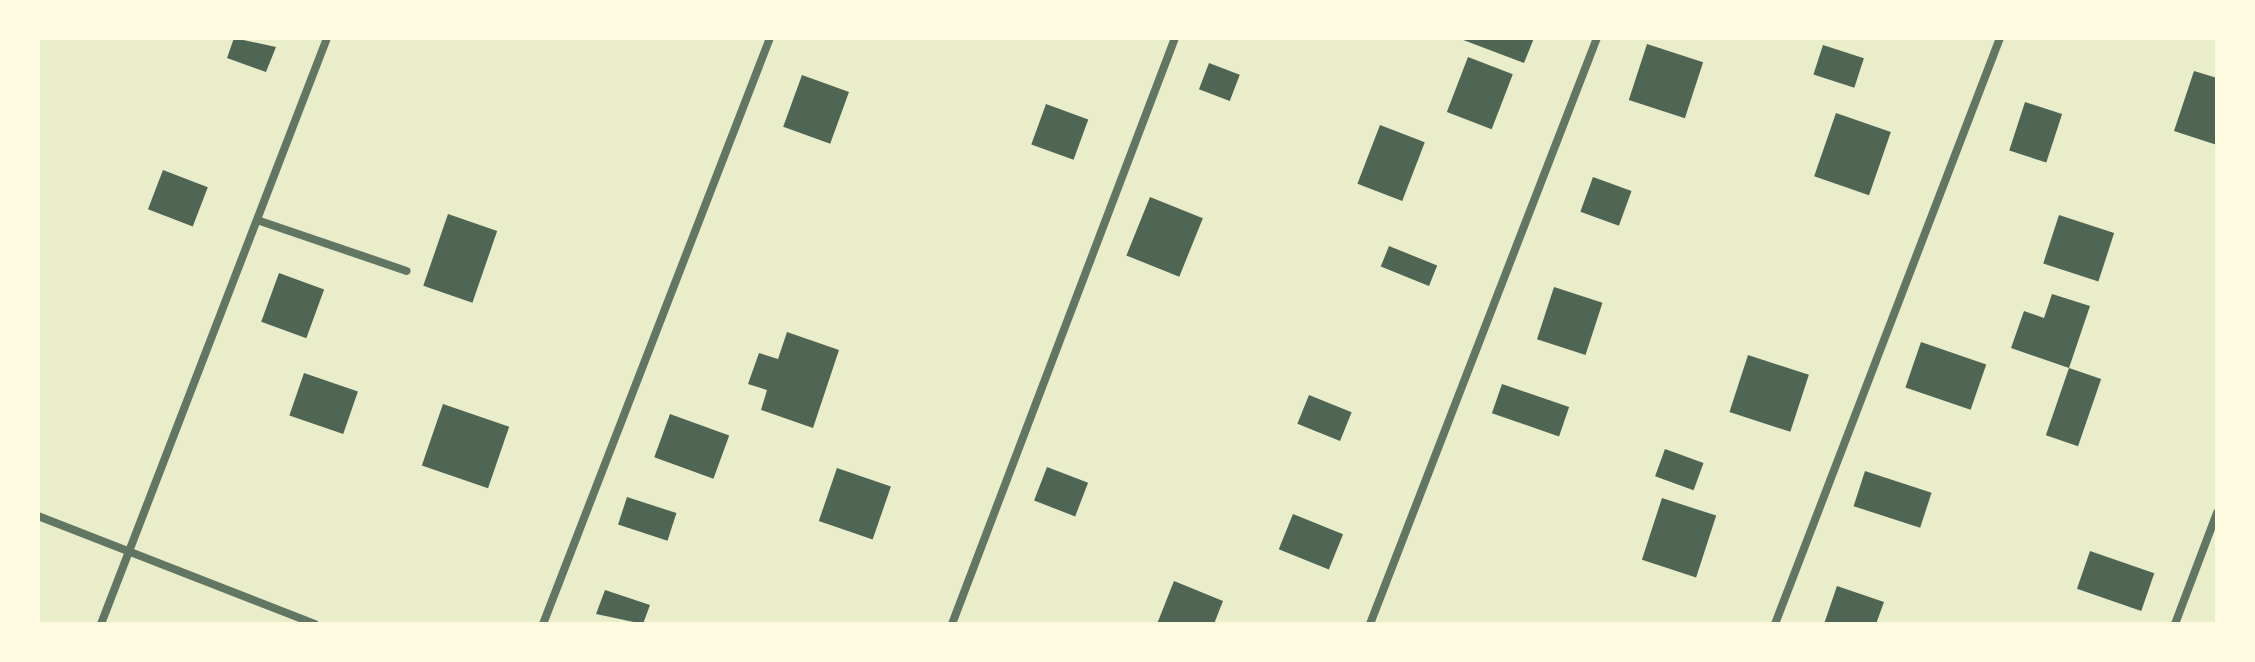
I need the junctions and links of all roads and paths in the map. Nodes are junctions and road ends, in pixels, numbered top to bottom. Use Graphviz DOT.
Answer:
graph roads {
  1 [pos="327,38"];
  2 [pos="770,38"];
  3 [pos="1175,38"];
  4 [pos="1597,38"];
  5 [pos="2000,38"];
  6 [pos="257,220"];
  7 [pos="407,271"];
  8 [pos="2217,513"];
  9 [pos="38,516"];
  10 [pos="130,549"];
  11 [pos="101,624"];
  12 [pos="315,624"];
  13 [pos="543,624"];
  14 [pos="952,624"];
  15 [pos="1370,624"];
  16 [pos="1775,624"];
  17 [pos="2175,624"];
  1 -- 6 [label="street"];
  2 -- 13 [label="street"];
  3 -- 14 [label="street"];
  4 -- 15 [label="street"];
  5 -- 16 [label="street"];
  6 -- 7 [label="street"];
  6 -- 10 [label="street"];
  8 -- 17 [label="street"];
  9 -- 10 [label="street"];
  10 -- 11 [label="street"];
  10 -- 12 [label="street"];
}
